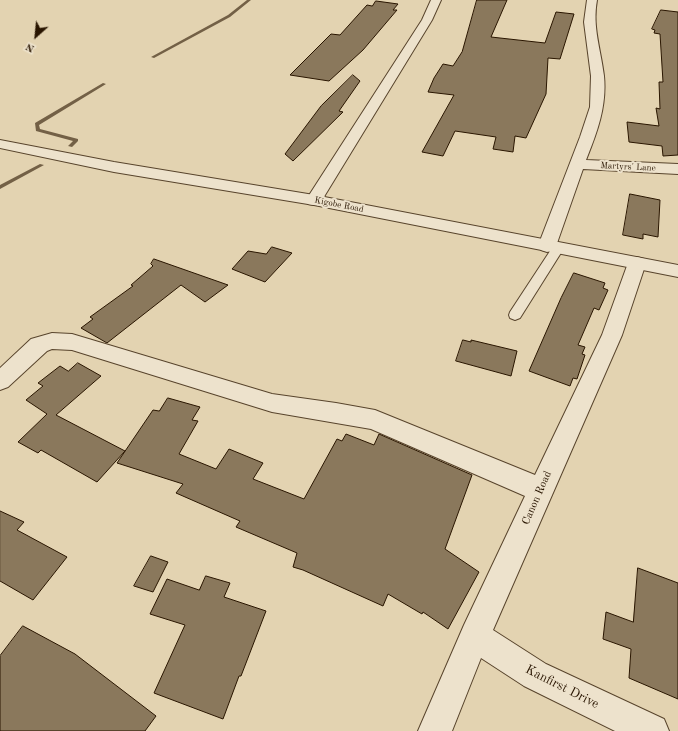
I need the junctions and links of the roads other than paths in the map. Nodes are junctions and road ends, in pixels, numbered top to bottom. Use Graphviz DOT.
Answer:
graph roads {
  1 [pos="436,0"];
  2 [pos="592,0"];
  3 [pos="0,144"];
  4 [pos="577,164"];
  5 [pos="678,169"];
  6 [pos="314,200"];
  7 [pos="552,247"];
  8 [pos="637,263"];
  9 [pos="678,270"];
  10 [pos="515,315"];
  11 [pos="0,381"];
  12 [pos="541,490"];
  13 [pos="475,636"];
  14 [pos="435,731"];
  15 [pos="652,731"];
  1 -- 6 [label="street"];
  2 -- 4 [label="street"];
  3 -- 6 [label="street, Kigobe Road"];
  4 -- 5 [label="street, Martyrs' Lane"];
  4 -- 7 [label="street"];
  6 -- 7 [label="street, Kigobe Road"];
  7 -- 8 [label="street, Kigobe Road"];
  7 -- 10 [label="lane"];
  8 -- 9 [label="street, Kigobe Road"];
  8 -- 12 [label="street, Canon Road"];
  11 -- 12 [label="street"];
  12 -- 13 [label="street, Canon Road"];
  13 -- 14 [label="street, Canon Road"];
  13 -- 15 [label="street, Kanfirst Drive"];
}
